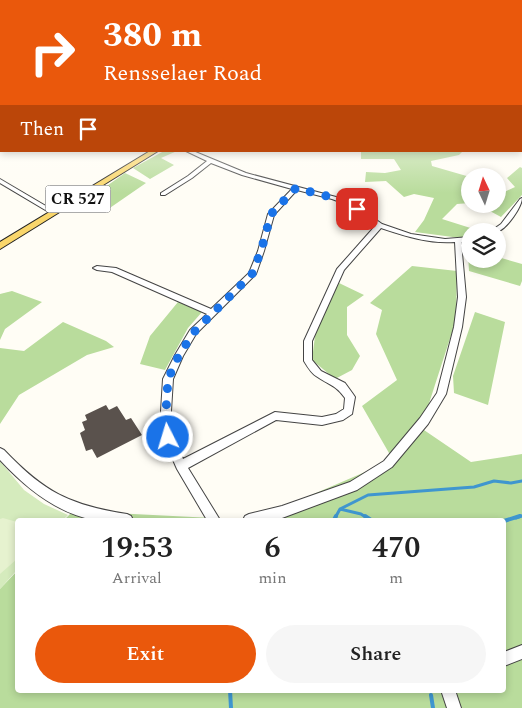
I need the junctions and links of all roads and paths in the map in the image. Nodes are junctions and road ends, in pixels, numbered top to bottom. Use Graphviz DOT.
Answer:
graph roads {
  1 [pos="153,152"];
  2 [pos="190,152"];
  3 [pos="210,161"];
  4 [pos="0,181"];
  5 [pos="296,188"];
  6 [pos="163,194"];
  7 [pos="522,200"];
  8 [pos="54,213"];
  9 [pos="505,223"];
  10 [pos="380,225"];
  11 [pos="461,240"];
  12 [pos="458,241"];
  13 [pos="0,246"];
  14 [pos="97,268"];
  15 [pos="213,313"];
  16 [pos="0,453"];
  17 [pos="181,466"];
  18 [pos="112,518"];
  19 [pos="213,518"];
  20 [pos="257,518"];
  21 [pos="522,652"];
  22 [pos="506,658"];
  23 [pos="449,693"];
  24 [pos="454,708"];
  1 -- 8 [label="main road, CR 527"];
  2 -- 3 [label="street"];
  3 -- 5 [label="street"];
  3 -- 6 [label="street"];
  4 -- 8 [label="street"];
  5 -- 10 [label="street"];
  5 -- 15 [label="street"];
  7 -- 9 [label="street"];
  8 -- 13 [label="main road, CR 527"];
  10 -- 12 [label="street"];
  10 -- 17 [label="street"];
  11 -- 12 [label="street"];
  12 -- 20 [label="street"];
  14 -- 15 [label="street"];
  15 -- 17 [label="street"];
  16 -- 18 [label="street"];
  17 -- 19 [label="street"];
  21 -- 22 [label="street"];
  23 -- 24 [label="street"];
}
